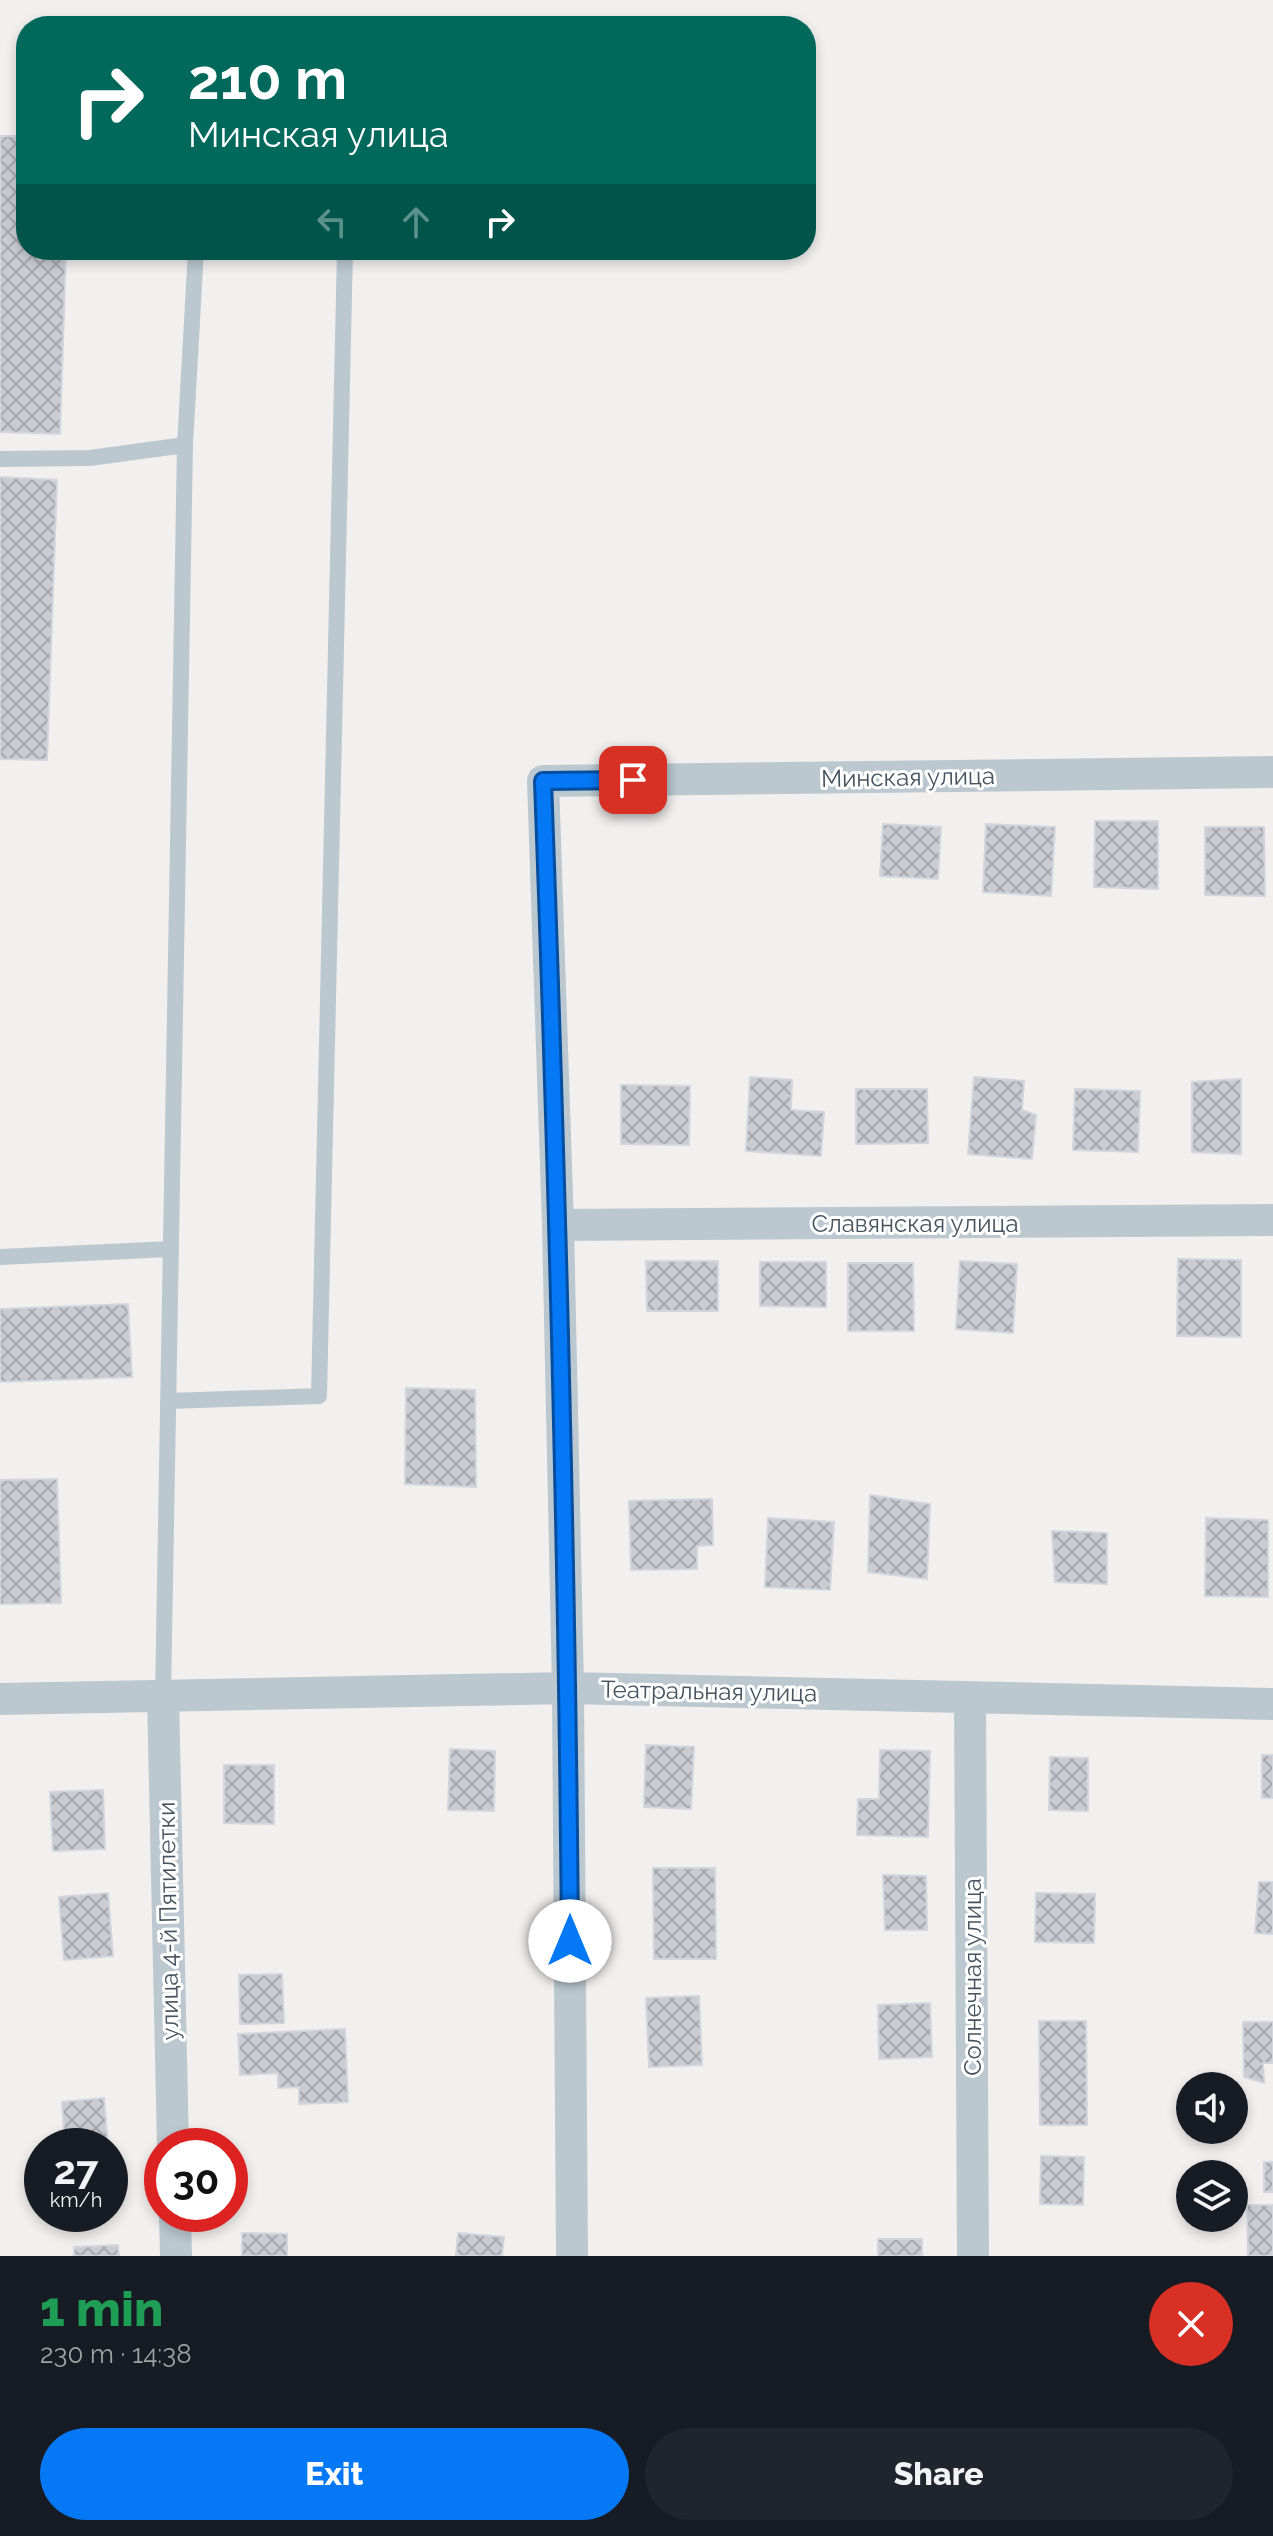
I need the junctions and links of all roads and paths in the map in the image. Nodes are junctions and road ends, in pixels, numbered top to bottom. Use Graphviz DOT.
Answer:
graph roads {
  1 [pos="195,260"];
  2 [pos="345,260"];
  3 [pos="185,445"];
  4 [pos="0,459"];
  5 [pos="1273,772"];
  6 [pos="1273,1220"];
  7 [pos="558,1225"];
  8 [pos="171,1249"];
  9 [pos="0,1257"];
  10 [pos="168,1401"];
  11 [pos="568,1688"];
  12 [pos="163,1696"];
  13 [pos="970,1697"];
  14 [pos="0,1699"];
  15 [pos="1273,1704"];
  16 [pos="173,2128"];
  17 [pos="175,2232"];
  18 [pos="176,2256"];
  19 [pos="572,2256"];
  20 [pos="973,2256"];
  1 -- 3 [label="lane"];
  2 -- 10 [label="lane"];
  3 -- 4 [label="lane"];
  3 -- 8 [label="lane"];
  5 -- 7 [label="street, Минская улица"];
  6 -- 7 [label="street, Славянская улица"];
  7 -- 11 [label="street"];
  8 -- 9 [label="lane"];
  8 -- 10 [label="lane"];
  10 -- 12 [label="lane"];
  11 -- 12 [label="street, Театральная улица"];
  11 -- 13 [label="street, Театральная улица"];
  11 -- 19 [label="street"];
  12 -- 14 [label="street, Театральная улица"];
  12 -- 16 [label="street, улица 4-й Пятилетки"];
  13 -- 15 [label="street, Театральная улица"];
  13 -- 20 [label="street, Солнечная улица"];
  17 -- 18 [label="street"];
}
